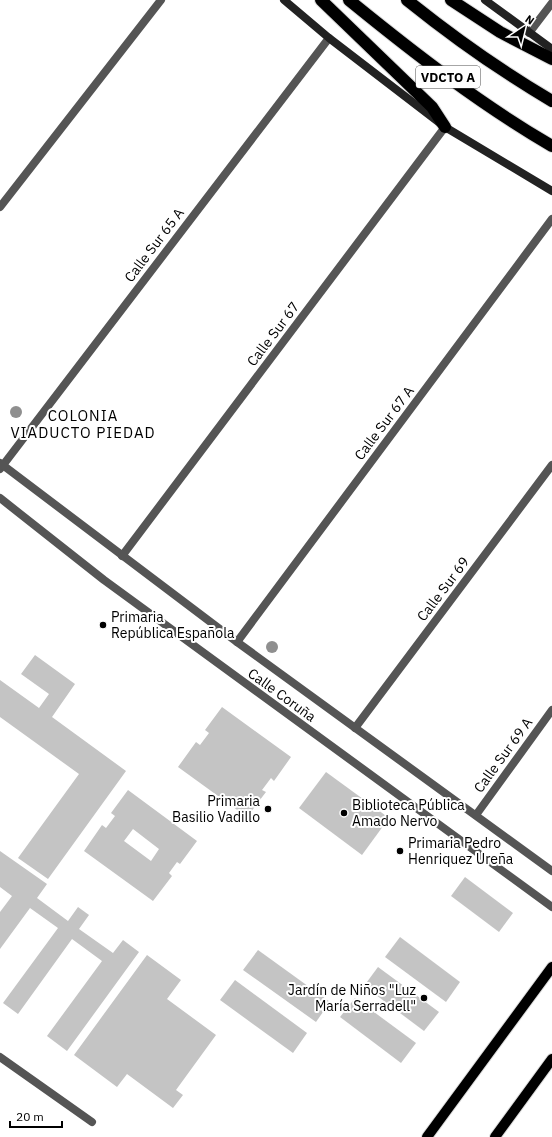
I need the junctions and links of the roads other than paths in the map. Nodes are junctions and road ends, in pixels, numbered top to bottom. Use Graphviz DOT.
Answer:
graph roads {
  1 [pos="161,0"];
  2 [pos="284,0"];
  3 [pos="321,0"];
  4 [pos="349,0"];
  5 [pos="407,0"];
  6 [pos="451,0"];
  7 [pos="485,0"];
  8 [pos="552,3"];
  9 [pos="529,33"];
  10 [pos="330,38"];
  11 [pos="552,49"];
  12 [pos="552,59"];
  13 [pos="552,101"];
  14 [pos="445,127"];
  15 [pos="552,146"];
  16 [pos="552,191"];
  17 [pos="0,207"];
  18 [pos="552,219"];
  19 [pos="552,465"];
  20 [pos="1,466"];
  21 [pos="0,498"];
  22 [pos="122,556"];
  23 [pos="237,642"];
  24 [pos="552,710"];
  25 [pos="355,728"];
  26 [pos="476,815"];
  27 [pos="552,871"];
  28 [pos="552,908"];
  29 [pos="552,967"];
  30 [pos="0,1057"];
  31 [pos="552,1058"];
  32 [pos="92,1122"];
  33 [pos="427,1137"];
  34 [pos="494,1137"];
  1 -- 17 [label="street"];
  2 -- 10 [label="main road"];
  3 -- 14 [label="highway"];
  4 -- 15 [label="highway, VDCTO A"];
  5 -- 13 [label="highway, VDCTO A"];
  6 -- 12 [label="highway"];
  7 -- 9 [label="main road"];
  8 -- 9 [label="street"];
  9 -- 11 [label="main road"];
  10 -- 14 [label="main road"];
  10 -- 20 [label="street, Calle Sur 65 A"];
  14 -- 16 [label="main road"];
  14 -- 22 [label="street, Calle Sur 67"];
  18 -- 23 [label="street, Calle Sur 67 A"];
  19 -- 25 [label="street, Calle Sur 69"];
  20 -- 22 [label="street, Calle Coruña"];
  21 -- 28 [label="street, Calle Coruña"];
  22 -- 23 [label="street, Calle Coruña"];
  23 -- 25 [label="street, Calle Coruña"];
  24 -- 26 [label="street, Calle Sur 69 A"];
  25 -- 26 [label="street, Calle Coruña"];
  26 -- 27 [label="street, Calle Coruña"];
  29 -- 33 [label="main road"];
  30 -- 32 [label="street"];
  31 -- 34 [label="main road"];
}
